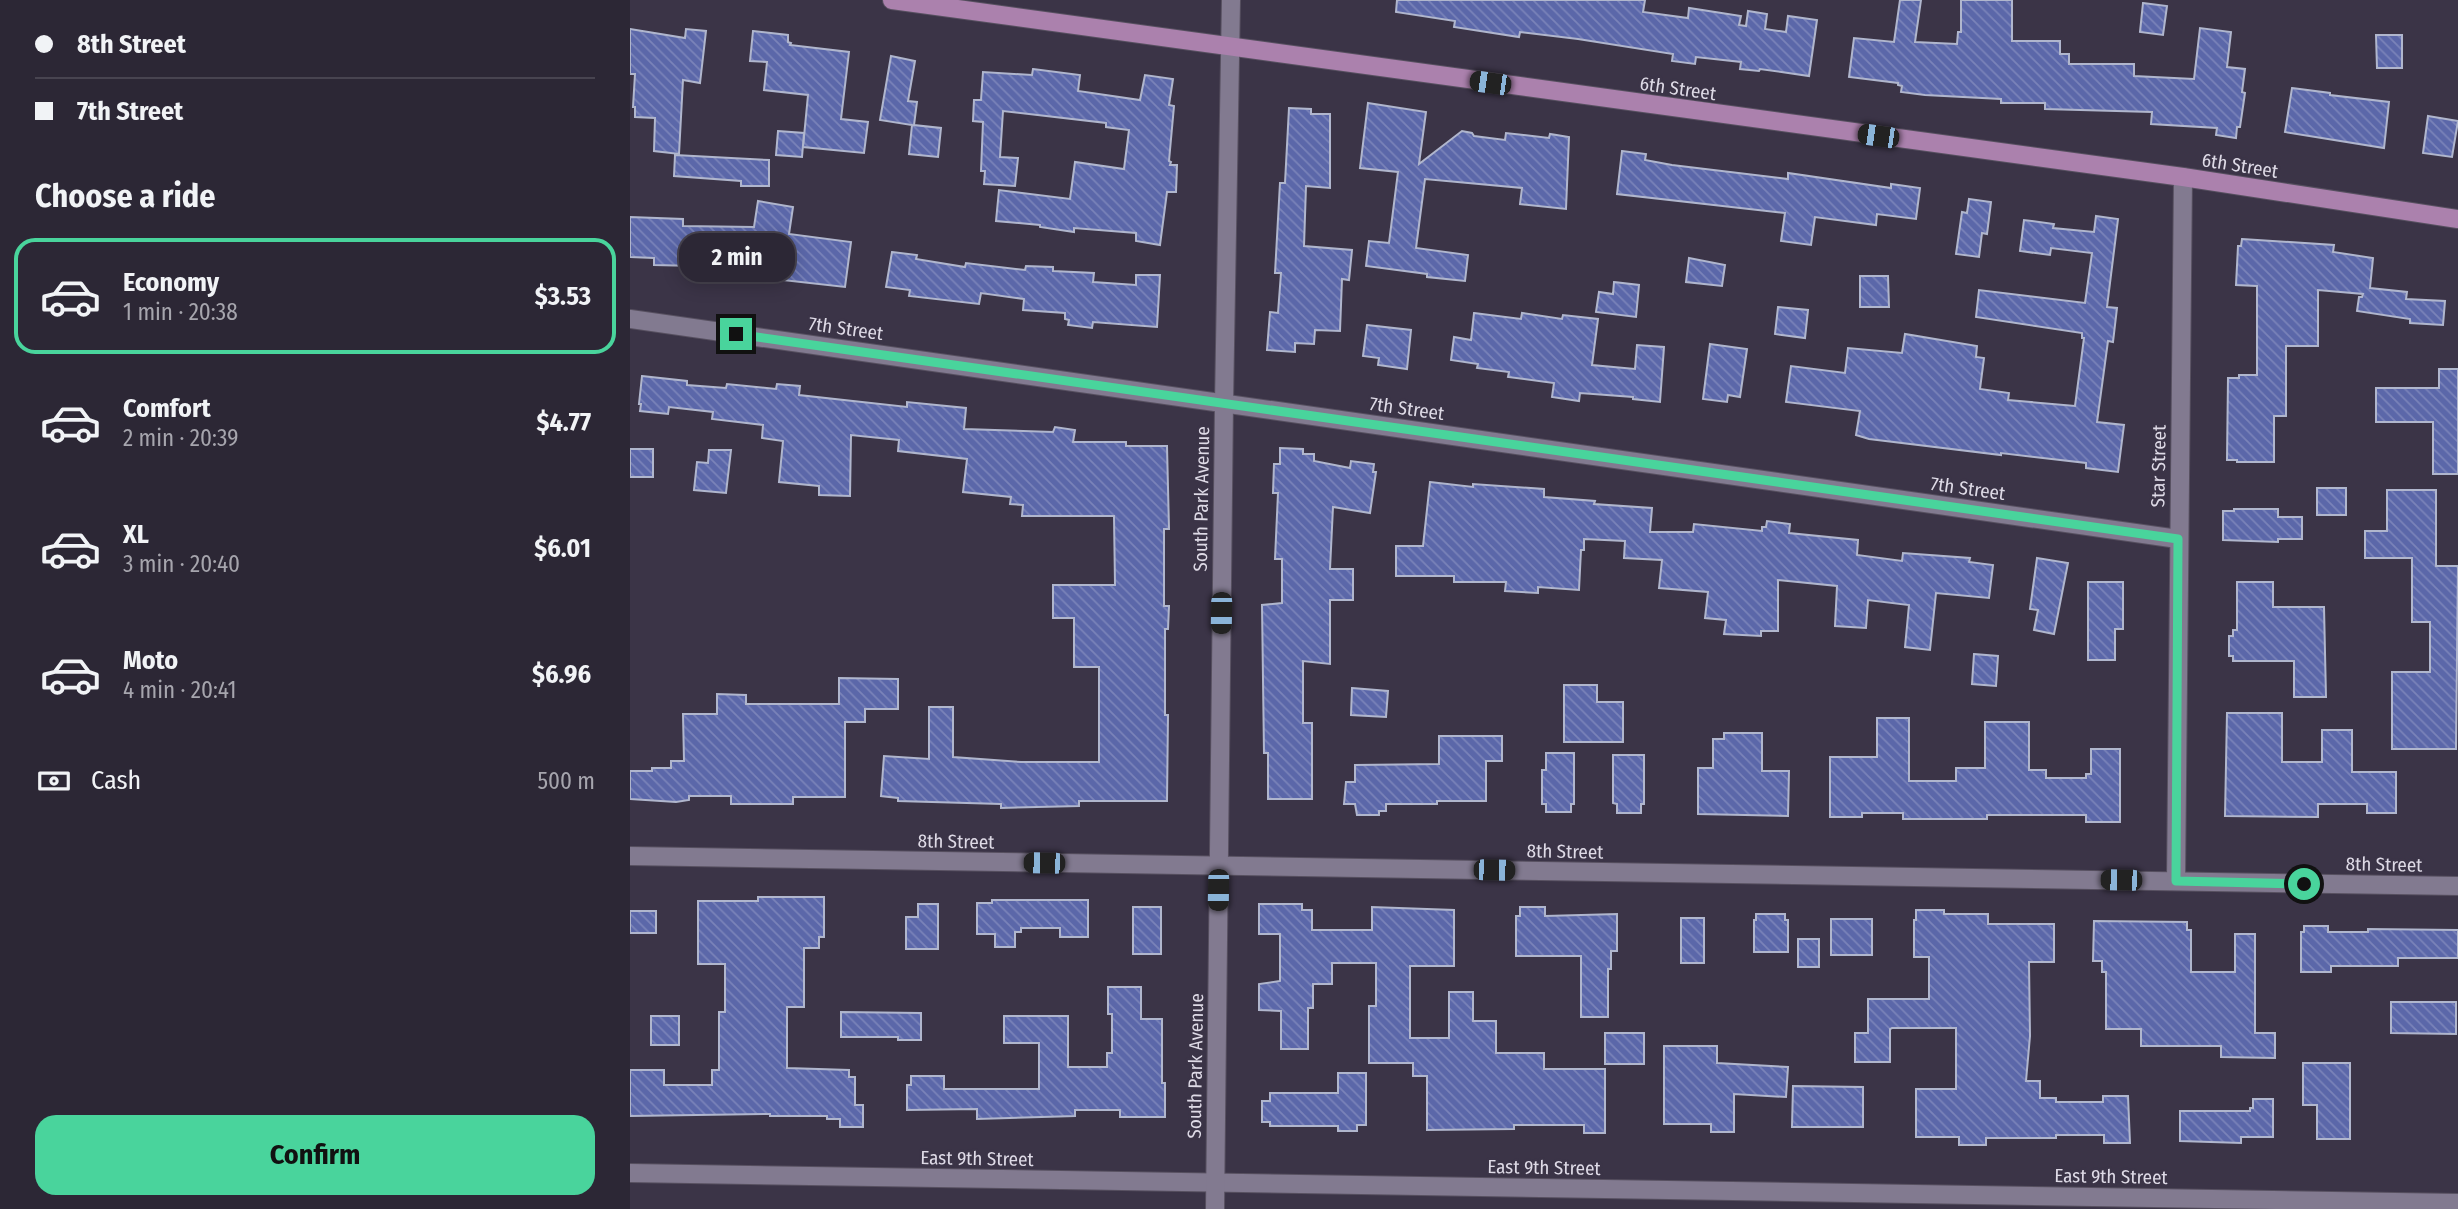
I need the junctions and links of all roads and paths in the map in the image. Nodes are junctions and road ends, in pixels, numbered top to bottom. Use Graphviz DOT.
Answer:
graph roads {
  1 [pos="892,0"];
  2 [pos="1231,0"];
  3 [pos="1231,48"];
  4 [pos="2183,177"];
  5 [pos="2458,219"];
  6 [pos="630,318"];
  7 [pos="1224,403"];
  8 [pos="2178,539"];
  9 [pos="630,856"];
  10 [pos="1219,866"];
  11 [pos="2176,881"];
  12 [pos="2458,886"];
  13 [pos="630,1173"];
  14 [pos="1215,1182"];
  15 [pos="2458,1203"];
  16 [pos="1215,1209"];
  1 -- 3 [label="main road, 6th Street"];
  2 -- 3 [label="street, South Park Avenue"];
  3 -- 4 [label="main road, 6th Street"];
  3 -- 7 [label="street, South Park Avenue"];
  4 -- 5 [label="main road, 6th Street"];
  4 -- 8 [label="street, Star Street"];
  6 -- 7 [label="street, 7th Street"];
  7 -- 8 [label="street, 7th Street"];
  7 -- 10 [label="street, South Park Avenue"];
  8 -- 11 [label="street, Star Street"];
  9 -- 10 [label="street, 8th Street"];
  10 -- 11 [label="street, 8th Street"];
  10 -- 14 [label="street, South Park Avenue"];
  11 -- 12 [label="street, 8th Street"];
  13 -- 14 [label="street, East 9th Street"];
  14 -- 15 [label="street, East 9th Street"];
  14 -- 16 [label="street, South Park Avenue"];
}
